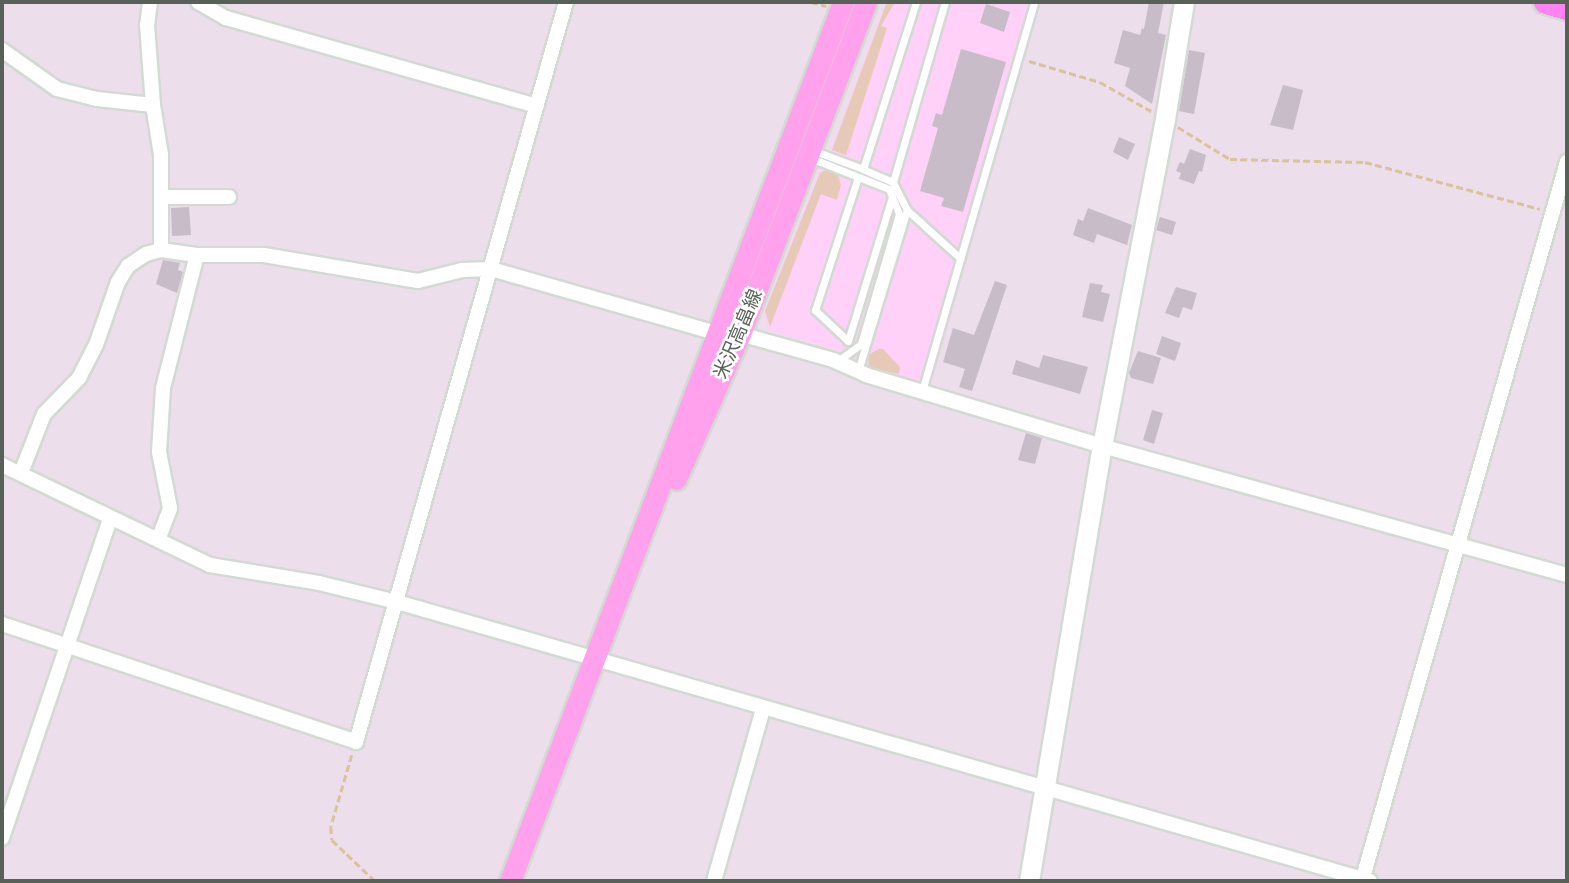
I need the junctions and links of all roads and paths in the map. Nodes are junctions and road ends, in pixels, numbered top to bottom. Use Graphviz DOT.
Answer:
graph roads {
  1 [pos="150,2"];
  2 [pos="198,2"];
  3 [pos="566,2"];
  4 [pos="843,2"];
  5 [pos="866,2"];
  6 [pos="916,2"];
  7 [pos="945,2"];
  8 [pos="1034,2"];
  9 [pos="1184,2"];
  10 [pos="1546,2"];
  11 [pos="1567,8"];
  12 [pos="2,50"];
  13 [pos="1028,61"];
  14 [pos="153,105"];
  15 [pos="537,106"];
  16 [pos="1165,119"];
  17 [pos="810,153"];
  18 [pos="1567,162"];
  19 [pos="863,169"];
  20 [pos="858,177"];
  21 [pos="893,182"];
  22 [pos="161,197"];
  23 [pos="229,197"];
  24 [pos="892,197"];
  25 [pos="907,210"];
  26 [pos="1553,212"];
  27 [pos="161,250"];
  28 [pos="197,255"];
  29 [pos="960,258"];
  30 [pos="491,269"];
  31 [pos="716,333"];
  32 [pos="740,334"];
  33 [pos="837,362"];
  34 [pos="858,371"];
  35 [pos="922,391"];
  36 [pos="1102,446"];
  37 [pos="2,465"];
  38 [pos="22,473"];
  39 [pos="110,519"];
  40 [pos="158,540"];
  41 [pos="1459,544"];
  42 [pos="1567,575"];
  43 [pos="397,602"];
  44 [pos="2,624"];
  45 [pos="66,645"];
  46 [pos="595,659"];
  47 [pos="763,709"];
  48 [pos="356,742"];
  49 [pos="1045,788"];
  50 [pos="2,838"];
  51 [pos="374,881"];
  52 [pos="510,881"];
  53 [pos="713,881"];
  54 [pos="1029,881"];
  55 [pos="1365,881"];
  1 -- 14 [label="street"];
  2 -- 15 [label="street"];
  3 -- 15 [label="street"];
  4 -- 31 [label="main road, 米沢高畠線"];
  5 -- 17 [label="main road, 米沢高畠線"];
  6 -- 19 [label="lane"];
  7 -- 21 [label="lane"];
  8 -- 29 [label="lane"];
  9 -- 16 [label="street"];
  10 -- 11 [label="highway"];
  12 -- 14 [label="street"];
  13 -- 16 [label="path"];
  14 -- 22 [label="street"];
  15 -- 30 [label="street"];
  16 -- 26 [label="path"];
  16 -- 36 [label="street"];
  17 -- 19 [label="lane"];
  17 -- 20 [label="lane"];
  17 -- 32 [label="main road, 米沢高畠線"];
  18 -- 26 [label="street"];
  19 -- 21 [label="lane"];
  20 -- 24 [label="lane"];
  20 -- 24 [label="lane"];
  21 -- 25 [label="lane"];
  22 -- 23 [label="street"];
  22 -- 27 [label="street"];
  24 -- 33 [label="lane"];
  25 -- 29 [label="lane"];
  25 -- 34 [label="lane"];
  26 -- 41 [label="street"];
  27 -- 28 [label="street"];
  27 -- 38 [label="street"];
  28 -- 30 [label="street"];
  28 -- 40 [label="street"];
  29 -- 35 [label="lane"];
  30 -- 31 [label="street"];
  30 -- 43 [label="street"];
  31 -- 32 [label="street"];
  31 -- 46 [label="main road, 米沢高畠線"];
  32 -- 33 [label="street"];
  32 -- 46 [label="main road, 米沢高畠線"];
  33 -- 34 [label="street"];
  34 -- 35 [label="street"];
  35 -- 36 [label="street"];
  36 -- 41 [label="street"];
  36 -- 49 [label="street"];
  37 -- 38 [label="street"];
  38 -- 39 [label="street"];
  39 -- 40 [label="street"];
  39 -- 45 [label="street"];
  40 -- 43 [label="street"];
  41 -- 42 [label="street"];
  41 -- 55 [label="street"];
  43 -- 46 [label="street"];
  43 -- 48 [label="street"];
  44 -- 45 [label="street"];
  45 -- 48 [label="street"];
  45 -- 50 [label="street"];
  46 -- 47 [label="street"];
  46 -- 52 [label="main road, 米沢高畠線"];
  47 -- 49 [label="street"];
  47 -- 53 [label="street"];
  48 -- 51 [label="path"];
  49 -- 54 [label="street"];
  49 -- 55 [label="street"];
}
